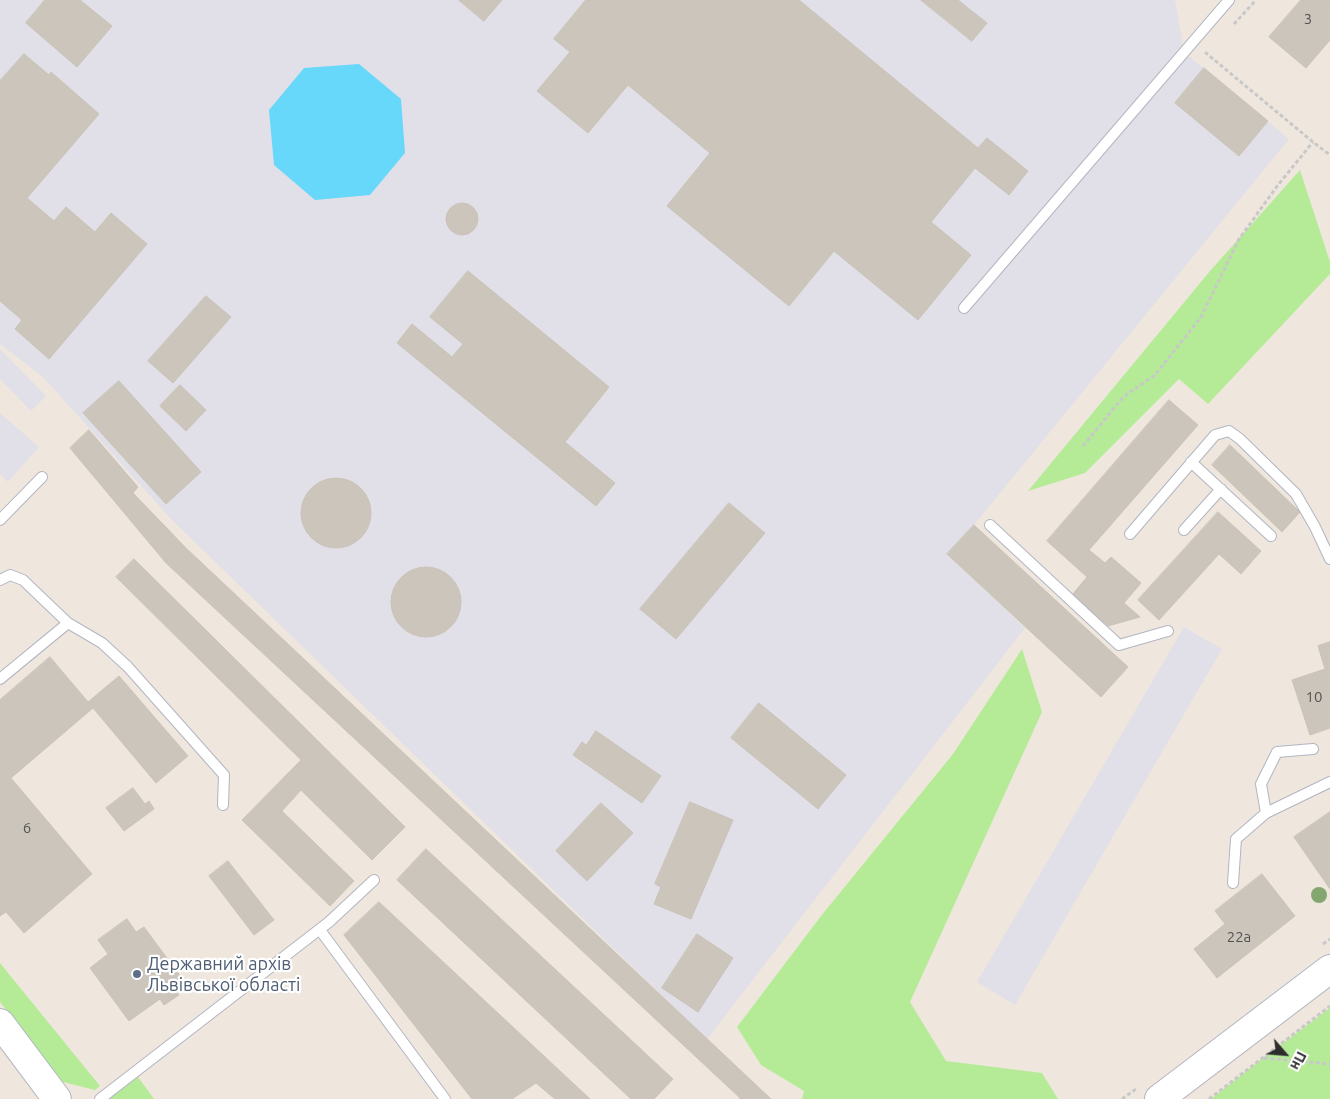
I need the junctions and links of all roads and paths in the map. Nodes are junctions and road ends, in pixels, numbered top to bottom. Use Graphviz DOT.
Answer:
graph roads {
  1 [pos="1229,0"];
  2 [pos="1206,53"];
  3 [pos="1313,142"];
  4 [pos="1330,155"];
  5 [pos="964,308"];
  6 [pos="1083,446"];
  7 [pos="1191,462"];
  8 [pos="42,477"];
  9 [pos="1221,489"];
  10 [pos="0,520"];
  11 [pos="990,526"];
  12 [pos="1184,530"];
  13 [pos="1130,534"];
  14 [pos="1271,536"];
  15 [pos="1330,559"];
  16 [pos="0,580"];
  17 [pos="68,623"];
  18 [pos="1168,631"];
  19 [pos="0,679"];
  20 [pos="1314,749"];
  21 [pos="1330,782"];
  22 [pos="223,806"];
  23 [pos="1266,813"];
  24 [pos="374,880"];
  25 [pos="1233,883"];
  26 [pos="320,930"];
  27 [pos="1330,969"];
  28 [pos="1330,1006"];
  29 [pos="0,1024"];
  30 [pos="1263,1058"];
  31 [pos="1330,1064"];
  32 [pos="57,1099"];
  33 [pos="100,1099"];
  34 [pos="445,1099"];
  35 [pos="1159,1099"];
  36 [pos="1209,1099"];
  1 -- 5 [label="lane"];
  2 -- 3 [label="path"];
  3 -- 4 [label="path"];
  3 -- 6 [label="path"];
  7 -- 9 [label="lane"];
  7 -- 13 [label="lane"];
  7 -- 15 [label="lane"];
  8 -- 10 [label="lane"];
  9 -- 12 [label="lane"];
  9 -- 14 [label="lane"];
  11 -- 18 [label="lane"];
  16 -- 17 [label="lane"];
  17 -- 19 [label="lane"];
  17 -- 22 [label="lane"];
  20 -- 23 [label="lane"];
  21 -- 23 [label="lane"];
  23 -- 25 [label="lane"];
  24 -- 26 [label="lane"];
  26 -- 33 [label="lane"];
  26 -- 34 [label="lane"];
  27 -- 35 [label="street"];
  28 -- 30 [label="path"];
  29 -- 32 [label="street"];
  30 -- 31 [label="path"];
  30 -- 36 [label="path"];
}
